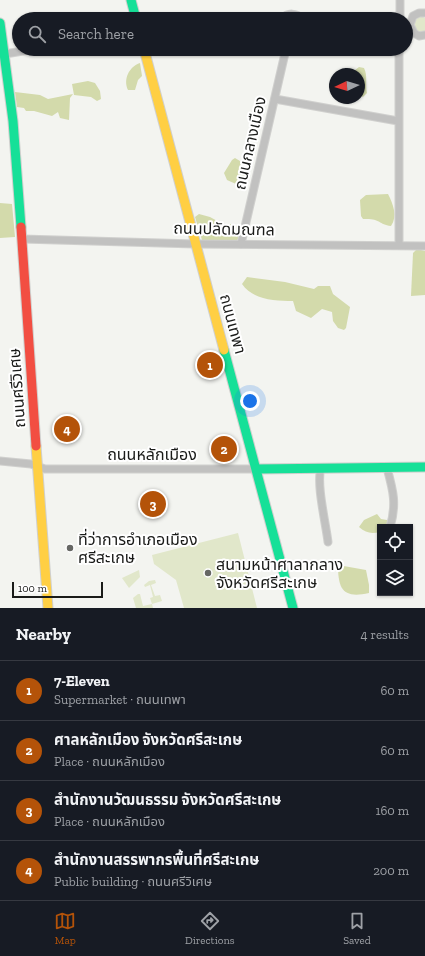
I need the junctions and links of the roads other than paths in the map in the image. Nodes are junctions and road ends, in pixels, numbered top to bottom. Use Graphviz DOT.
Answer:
graph roads {
  1 [pos="131,0"];
  2 [pos="400,0"];
  3 [pos="400,10"];
  4 [pos="134,12"];
  5 [pos="403,12"];
  6 [pos="425,13"];
  7 [pos="413,16"];
  8 [pos="0,23"];
  9 [pos="413,34"];
  10 [pos="425,35"];
  11 [pos="12,53"];
  12 [pos="5,54"];
  13 [pos="146,56"];
  14 [pos="284,56"];
  15 [pos="399,56"];
  16 [pos="275,99"];
  17 [pos="398,121"];
  18 [pos="22,239"];
  19 [pos="195,244"];
  20 [pos="241,244"];
  21 [pos="399,246"];
  22 [pos="425,246"];
  23 [pos="0,461"];
  24 [pos="38,466"];
  25 [pos="425,467"];
  26 [pos="321,468"];
  27 [pos="387,468"];
  28 [pos="256,469"];
  29 [pos="391,524"];
  30 [pos="328,542"];
  31 [pos="48,608"];
  32 [pos="293,608"];
  1 -- 4 [label="street"];
  2 -- 3 [label="street"];
  3 -- 5 [label="street"];
  6 -- 7 [label="street"];
  8 -- 12 [label="street, ถนนศรีวิเศษ"];
  9 -- 10 [label="street"];
  11 -- 12 [label="street"];
  12 -- 18 [label="street, ถนนศรีวิเศษ"];
  13 -- 19 [label="street, ถนนเทพา"];
  14 -- 16 [label="street, ถนนกลางเมือง"];
  15 -- 17 [label="street"];
  16 -- 17 [label="street"];
  16 -- 20 [label="street, ถนนกลางเมือง"];
  17 -- 21 [label="street"];
  18 -- 19 [label="street, ถนนปลัดมณฑล"];
  18 -- 24 [label="street, ถนนศรีวิเศษ"];
  19 -- 20 [label="street, ถนนปลัดมณฑล"];
  19 -- 28 [label="street, ถนนเทพา"];
  20 -- 21 [label="street, ถนนปลัดมณฑล"];
  21 -- 22 [label="street, ถนนปลัดมณฑล"];
  23 -- 24 [label="street, ถนนหลักเมือง"];
  24 -- 28 [label="street, ถนนหลักเมือง"];
  24 -- 31 [label="street, ถนนศรีวิเศษ"];
  25 -- 27 [label="street, ถนนหลักเมือง"];
  26 -- 27 [label="street, ถนนหลักเมือง"];
  26 -- 28 [label="street, ถนนหลักเมือง"];
  26 -- 30 [label="street"];
  27 -- 29 [label="street"];
  28 -- 32 [label="street, ถนนเทพา"];
}
